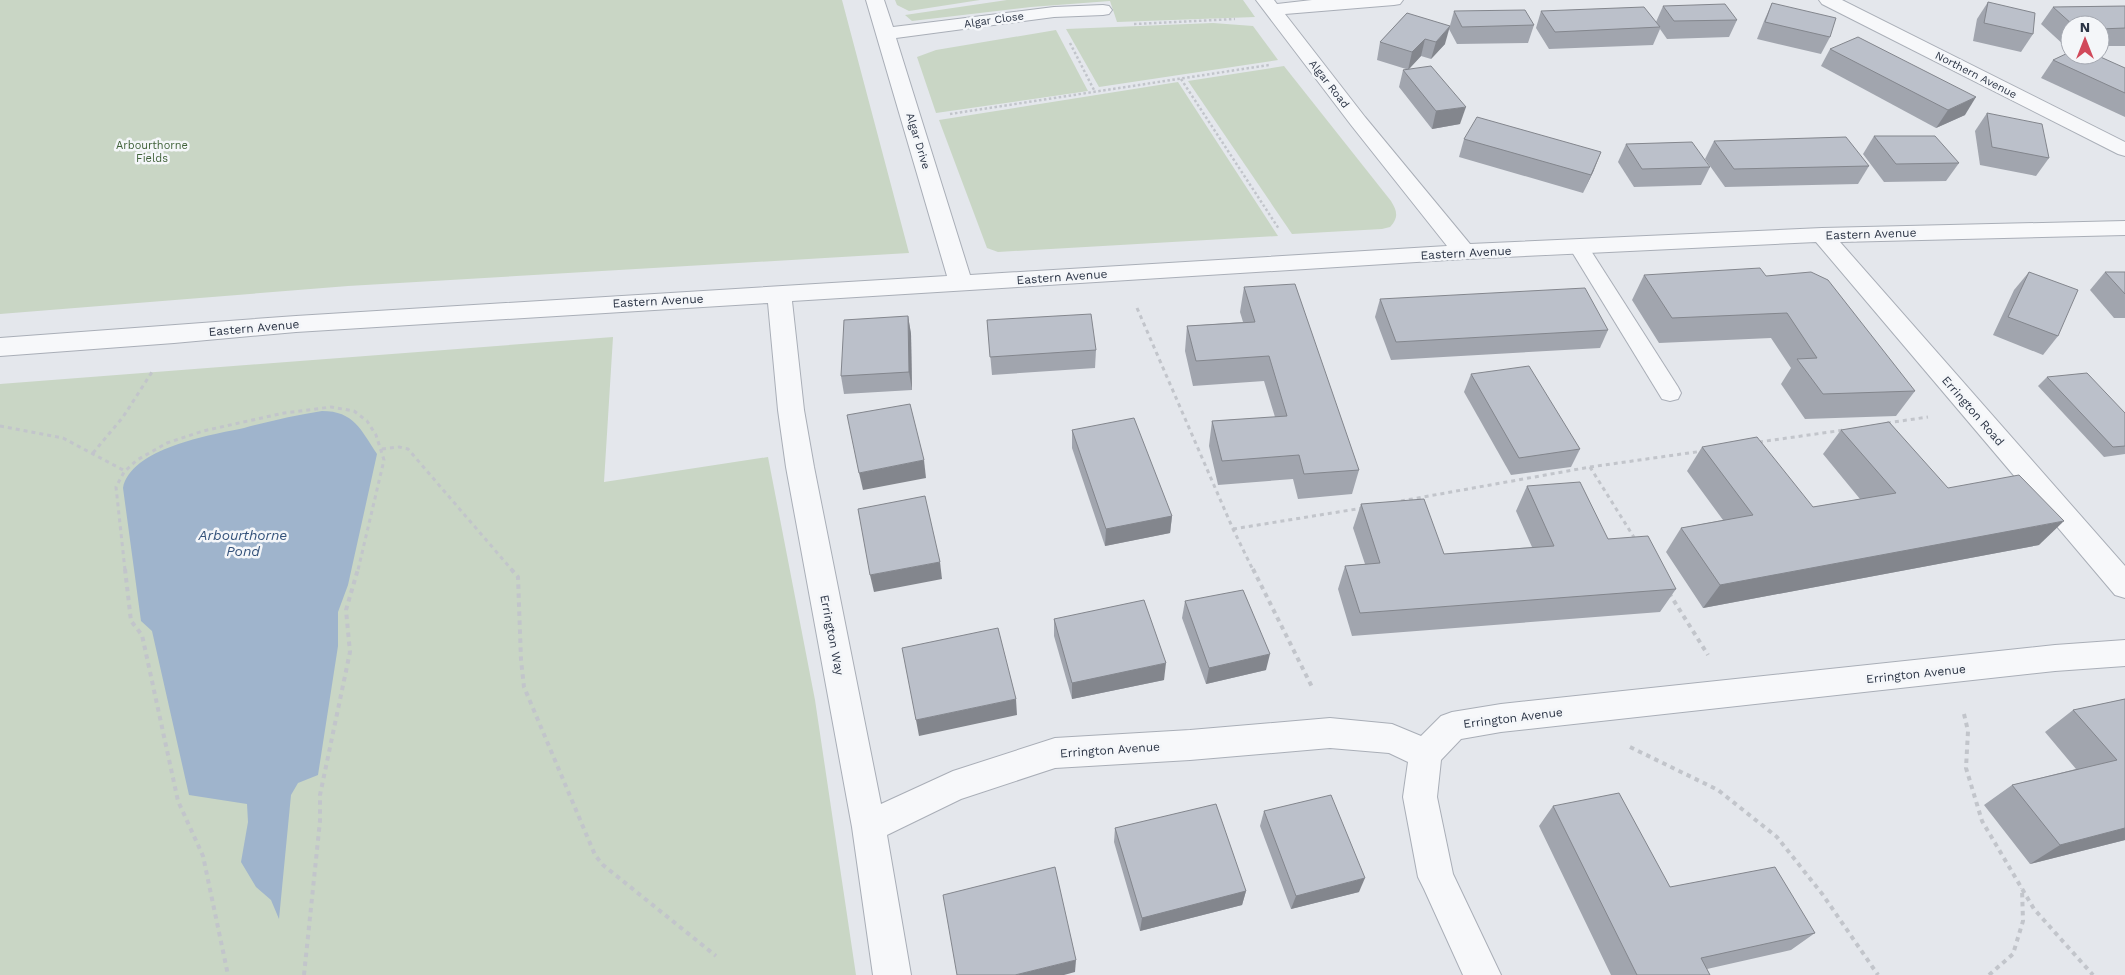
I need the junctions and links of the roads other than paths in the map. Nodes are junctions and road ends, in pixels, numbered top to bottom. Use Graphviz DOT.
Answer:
graph roads {
  1 [pos="875,0"];
  2 [pos="1394,0"];
  3 [pos="1828,0"];
  4 [pos="1272,9"];
  5 [pos="1103,10"];
  6 [pos="885,34"];
  7 [pos="2125,150"];
  8 [pos="2125,228"];
  9 [pos="1822,235"];
  10 [pos="1579,247"];
  11 [pos="1464,252"];
  12 [pos="960,283"];
  13 [pos="779,295"];
  14 [pos="0,347"];
  15 [pos="1670,393"];
  16 [pos="2125,586"];
  17 [pos="2125,653"];
  18 [pos="1424,754"];
  19 [pos="869,827"];
  20 [pos="892,975"];
  21 [pos="1482,975"];
  1 -- 6 [label="street, Algar Drive"];
  2 -- 4 [label="street"];
  3 -- 7 [label="street, Northern Avenue"];
  4 -- 11 [label="street, Algar Road"];
  5 -- 6 [label="street, Algar Close"];
  6 -- 12 [label="street, Algar Drive"];
  8 -- 9 [label="street, Eastern Avenue"];
  9 -- 10 [label="street, Eastern Avenue"];
  9 -- 16 [label="street, Errington Road"];
  10 -- 11 [label="street, Eastern Avenue"];
  10 -- 15 [label="lane"];
  11 -- 12 [label="street, Eastern Avenue"];
  12 -- 13 [label="street, Eastern Avenue"];
  13 -- 14 [label="street, Eastern Avenue"];
  13 -- 19 [label="street, Errington Way"];
  17 -- 18 [label="street, Errington Avenue"];
  18 -- 19 [label="street, Errington Avenue"];
  18 -- 21 [label="street"];
  19 -- 20 [label="street, Errington Way"];
}
